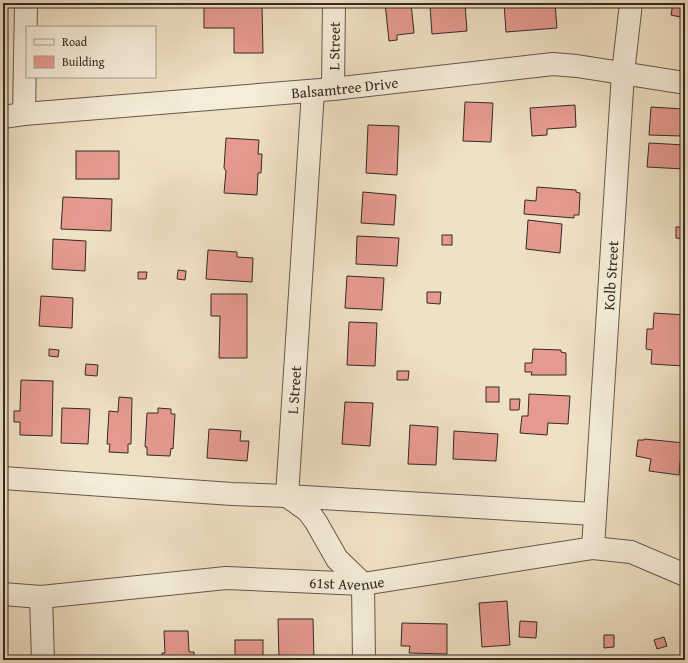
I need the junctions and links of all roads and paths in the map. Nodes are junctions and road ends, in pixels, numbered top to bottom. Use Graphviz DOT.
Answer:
graph roads {
  1 [pos="26,3"];
  2 [pos="334,3"];
  3 [pos="631,3"];
  4 [pos="623,73"];
  5 [pos="685,83"];
  6 [pos="323,90"];
  7 [pos="10,116"];
  8 [pos="3,124"];
  9 [pos="3,478"];
  10 [pos="287,496"];
  11 [pos="594,514"];
  12 [pos="593,548"];
  13 [pos="685,575"];
  14 [pos="363,584"];
  15 [pos="3,594"];
  16 [pos="41,597"];
  17 [pos="42,660"];
  18 [pos="364,660"];
  1 -- 7 [label="street"];
  2 -- 6 [label="street, L Street"];
  3 -- 4 [label="street, Kolb Street"];
  4 -- 5 [label="street, Balsamtree Drive"];
  4 -- 6 [label="street, Balsamtree Drive"];
  4 -- 11 [label="street, Kolb Street"];
  6 -- 7 [label="street, Balsamtree Drive"];
  6 -- 10 [label="street, L Street"];
  7 -- 8 [label="street"];
  9 -- 10 [label="street"];
  10 -- 11 [label="street"];
  10 -- 14 [label="street"];
  11 -- 12 [label="street, Kolb Street"];
  12 -- 13 [label="street, 61st Avenue"];
  12 -- 14 [label="street, 61st Avenue"];
  14 -- 16 [label="street, 61st Avenue"];
  14 -- 18 [label="street"];
  15 -- 16 [label="street, 61st Avenue"];
  16 -- 17 [label="street"];
}
